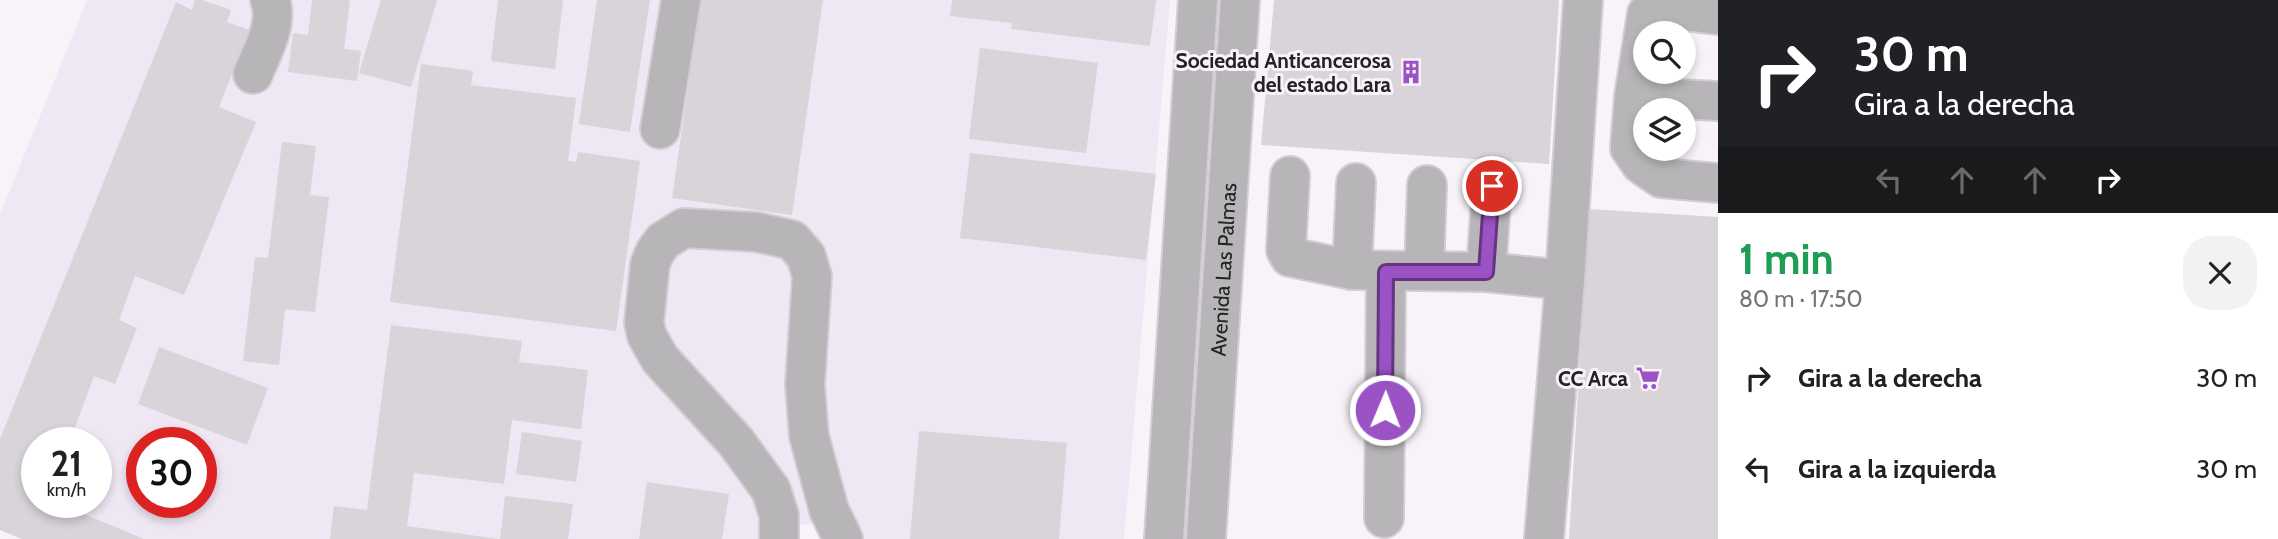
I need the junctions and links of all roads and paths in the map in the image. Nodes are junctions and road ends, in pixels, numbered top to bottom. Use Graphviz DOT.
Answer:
graph roads {
  1 [pos="271,0"];
  2 [pos="681,0"];
  3 [pos="1198,0"];
  4 [pos="1240,0"];
  5 [pos="1583,0"];
  6 [pos="1718,15"];
  7 [pos="253,74"];
  8 [pos="1634,97"];
  9 [pos="1718,101"];
  10 [pos="660,129"];
  11 [pos="1290,176"];
  12 [pos="1356,183"];
  13 [pos="1718,183"];
  14 [pos="1427,185"];
  15 [pos="1492,186"];
  16 [pos="1369,271"];
  17 [pos="1424,271"];
  18 [pos="1486,272"];
  19 [pos="1565,280"];
  20 [pos="1384,518"];
  21 [pos="779,539"];
  22 [pos="843,539"];
  23 [pos="1164,539"];
  24 [pos="1206,539"];
  25 [pos="1544,539"];
  1 -- 7 [label="street"];
  2 -- 10 [label="street"];
  3 -- 23 [label="street, Avenida Las Palmas"];
  4 -- 24 [label="street, Avenida Las Palmas"];
  5 -- 19 [label="street"];
  6 -- 8 [label="street"];
  8 -- 9 [label="street"];
  8 -- 13 [label="street"];
  11 -- 16 [label="street"];
  12 -- 16 [label="street"];
  14 -- 17 [label="street"];
  15 -- 18 [label="street"];
  16 -- 17 [label="street"];
  16 -- 20 [label="street"];
  17 -- 18 [label="street"];
  18 -- 19 [label="street"];
  19 -- 25 [label="street"];
  21 -- 22 [label="street"];
}
